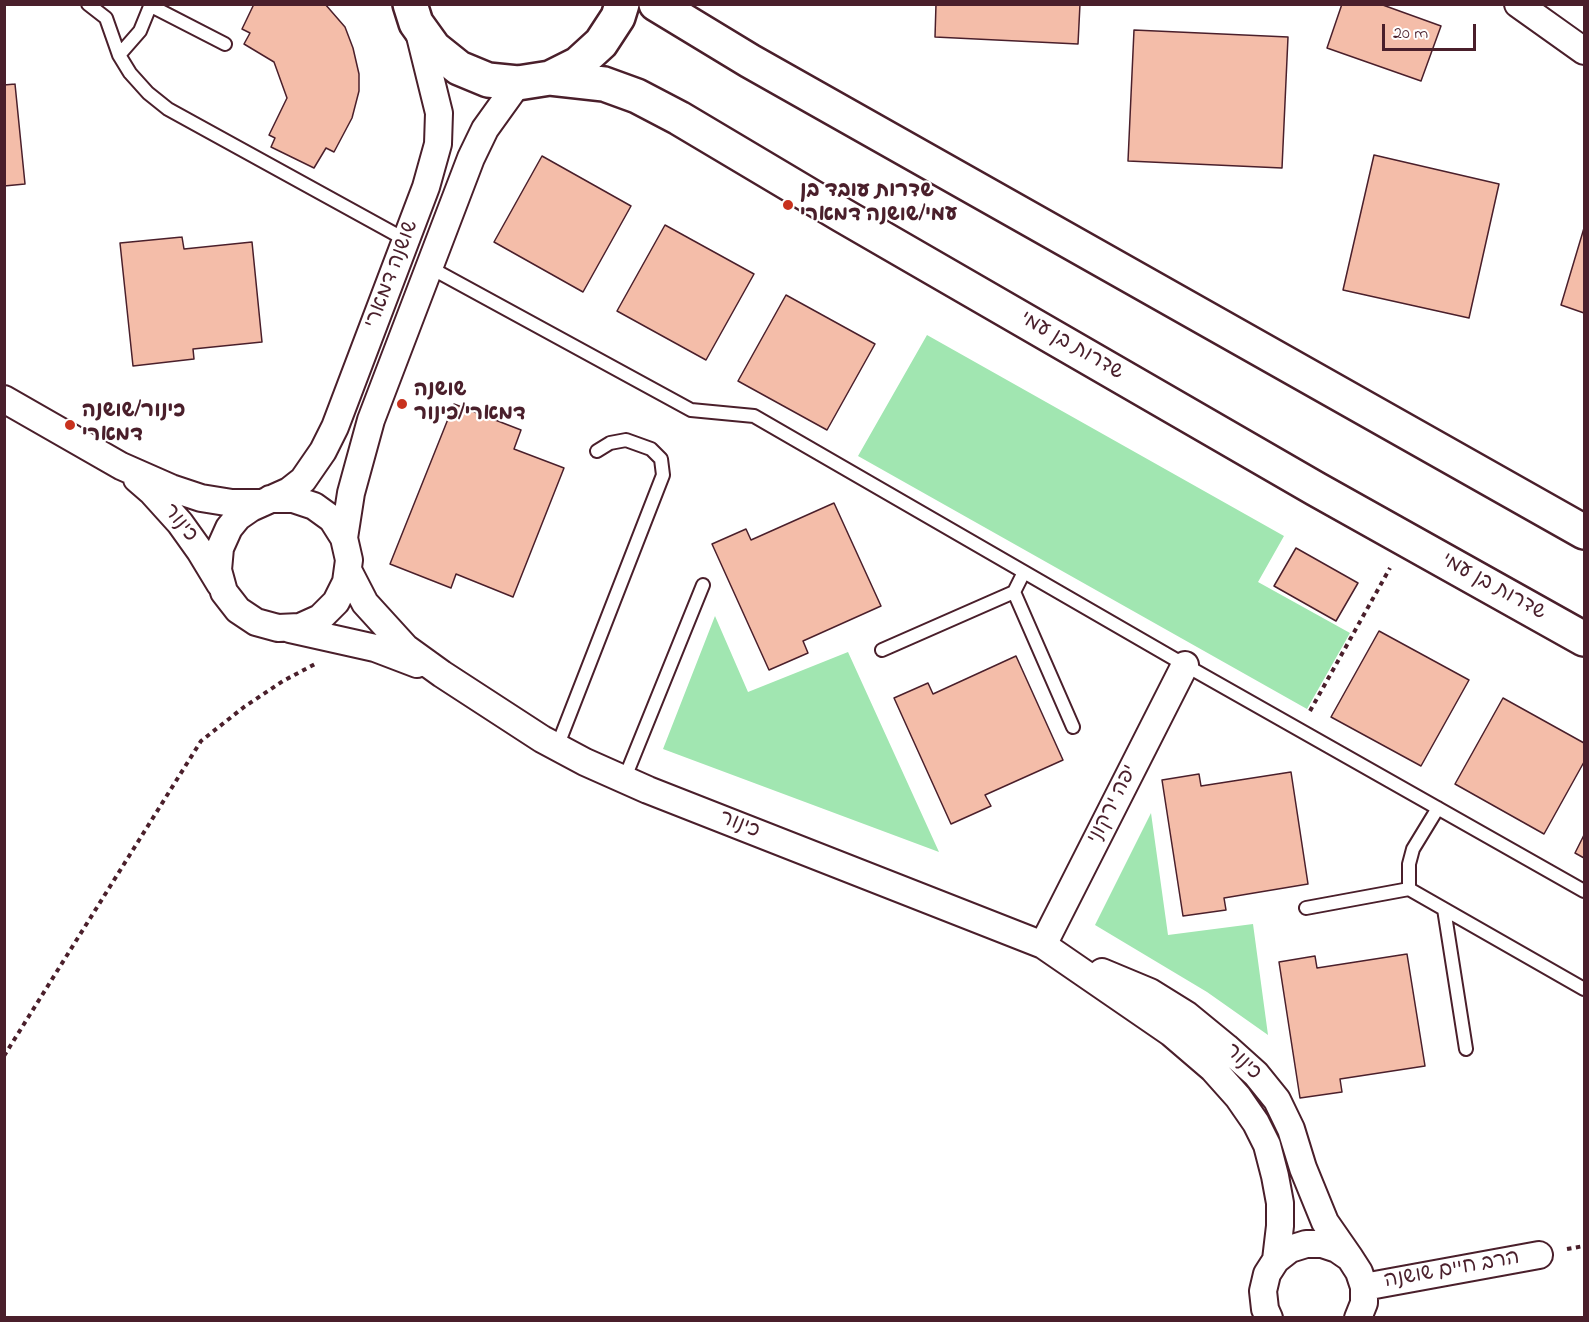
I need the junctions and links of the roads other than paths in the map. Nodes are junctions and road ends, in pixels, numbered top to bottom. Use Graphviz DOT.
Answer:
graph roads {
  1 [pos="88,4"];
  2 [pos="621,4"];
  3 [pos="656,4"];
  4 [pos="1518,4"];
  5 [pos="151,5"];
  6 [pos="413,14"];
  7 [pos="225,44"];
  8 [pos="1584,51"];
  9 [pos="119,55"];
  10 [pos="550,78"];
  11 [pos="518,83"];
  12 [pos="406,240"];
  13 [pos="429,267"];
  14 [pos="4,399"];
  15 [pos="597,451"];
  16 [pos="122,466"];
  17 [pos="266,501"];
  18 [pos="1584,532"];
  19 [pos="344,538"];
  20 [pos="348,570"];
  21 [pos="1024,572"];
  22 [pos="703,585"];
  23 [pos="224,591"];
  24 [pos="1014,591"];
  25 [pos="285,628"];
  26 [pos="1584,639"];
  27 [pos="882,650"];
  28 [pos="1185,665"];
  29 [pos="442,674"];
  30 [pos="1073,727"];
  31 [pos="557,747"];
  32 [pos="624,780"];
  33 [pos="1438,808"];
  34 [pos="1409,889"];
  35 [pos="1584,891"];
  36 [pos="1306,908"];
  37 [pos="1444,909"];
  38 [pos="1046,947"];
  39 [pos="1584,989"];
  40 [pos="1466,1049"];
  41 [pos="1539,1255"];
  42 [pos="1350,1258"];
  43 [pos="1276,1260"];
  44 [pos="1364,1287"];
  45 [pos="1269,1317"];
  46 [pos="1358,1317"];
  1 -- 9 [label="lane"];
  2 -- 10 [label="main road, שדרות בן עמי"];
  3 -- 18 [label="main road"];
  4 -- 8 [label="street"];
  5 -- 7 [label="lane"];
  5 -- 9 [label="lane"];
  6 -- 11 [label="main road, שדרות בן עמי"];
  6 -- 12 [label="street, שושנה דמארי"];
  9 -- 12 [label="lane"];
  10 -- 11 [label="main road, שדרות בן עמי"];
  10 -- 26 [label="main road, שדרות בן עמי"];
  11 -- 13 [label="street, שושנה דמארי"];
  12 -- 17 [label="street, שושנה דמארי"];
  13 -- 19 [label="street, שושנה דמארי"];
  13 -- 21 [label="lane"];
  14 -- 16 [label="street, כינור"];
  15 -- 31 [label="lane"];
  16 -- 17 [label="street, כינור"];
  16 -- 23 [label="street, כינור"];
  17 -- 19 [label="street"];
  17 -- 23 [label="street"];
  19 -- 20 [label="street"];
  20 -- 25 [label="street"];
  20 -- 29 [label="street, כינור"];
  21 -- 24 [label="lane"];
  21 -- 28 [label="lane"];
  22 -- 32 [label="lane"];
  23 -- 25 [label="street"];
  24 -- 27 [label="lane"];
  24 -- 30 [label="lane"];
  25 -- 29 [label="street, כינור"];
  28 -- 33 [label="lane"];
  28 -- 38 [label="street, יפה ירקוני"];
  29 -- 31 [label="street, כינור"];
  31 -- 32 [label="street, כינור"];
  32 -- 38 [label="street, כינור"];
  33 -- 34 [label="lane"];
  33 -- 35 [label="lane"];
  34 -- 36 [label="lane"];
  34 -- 37 [label="lane"];
  37 -- 39 [label="lane"];
  37 -- 40 [label="lane"];
  38 -- 42 [label="street, כינור"];
  38 -- 43 [label="street, כינור"];
  41 -- 44 [label="street, הרב חיים שושנה"];
  42 -- 43 [label="street"];
  42 -- 44 [label="street, כינור"];
  43 -- 45 [label="street, כינור"];
  44 -- 46 [label="street"];
}
